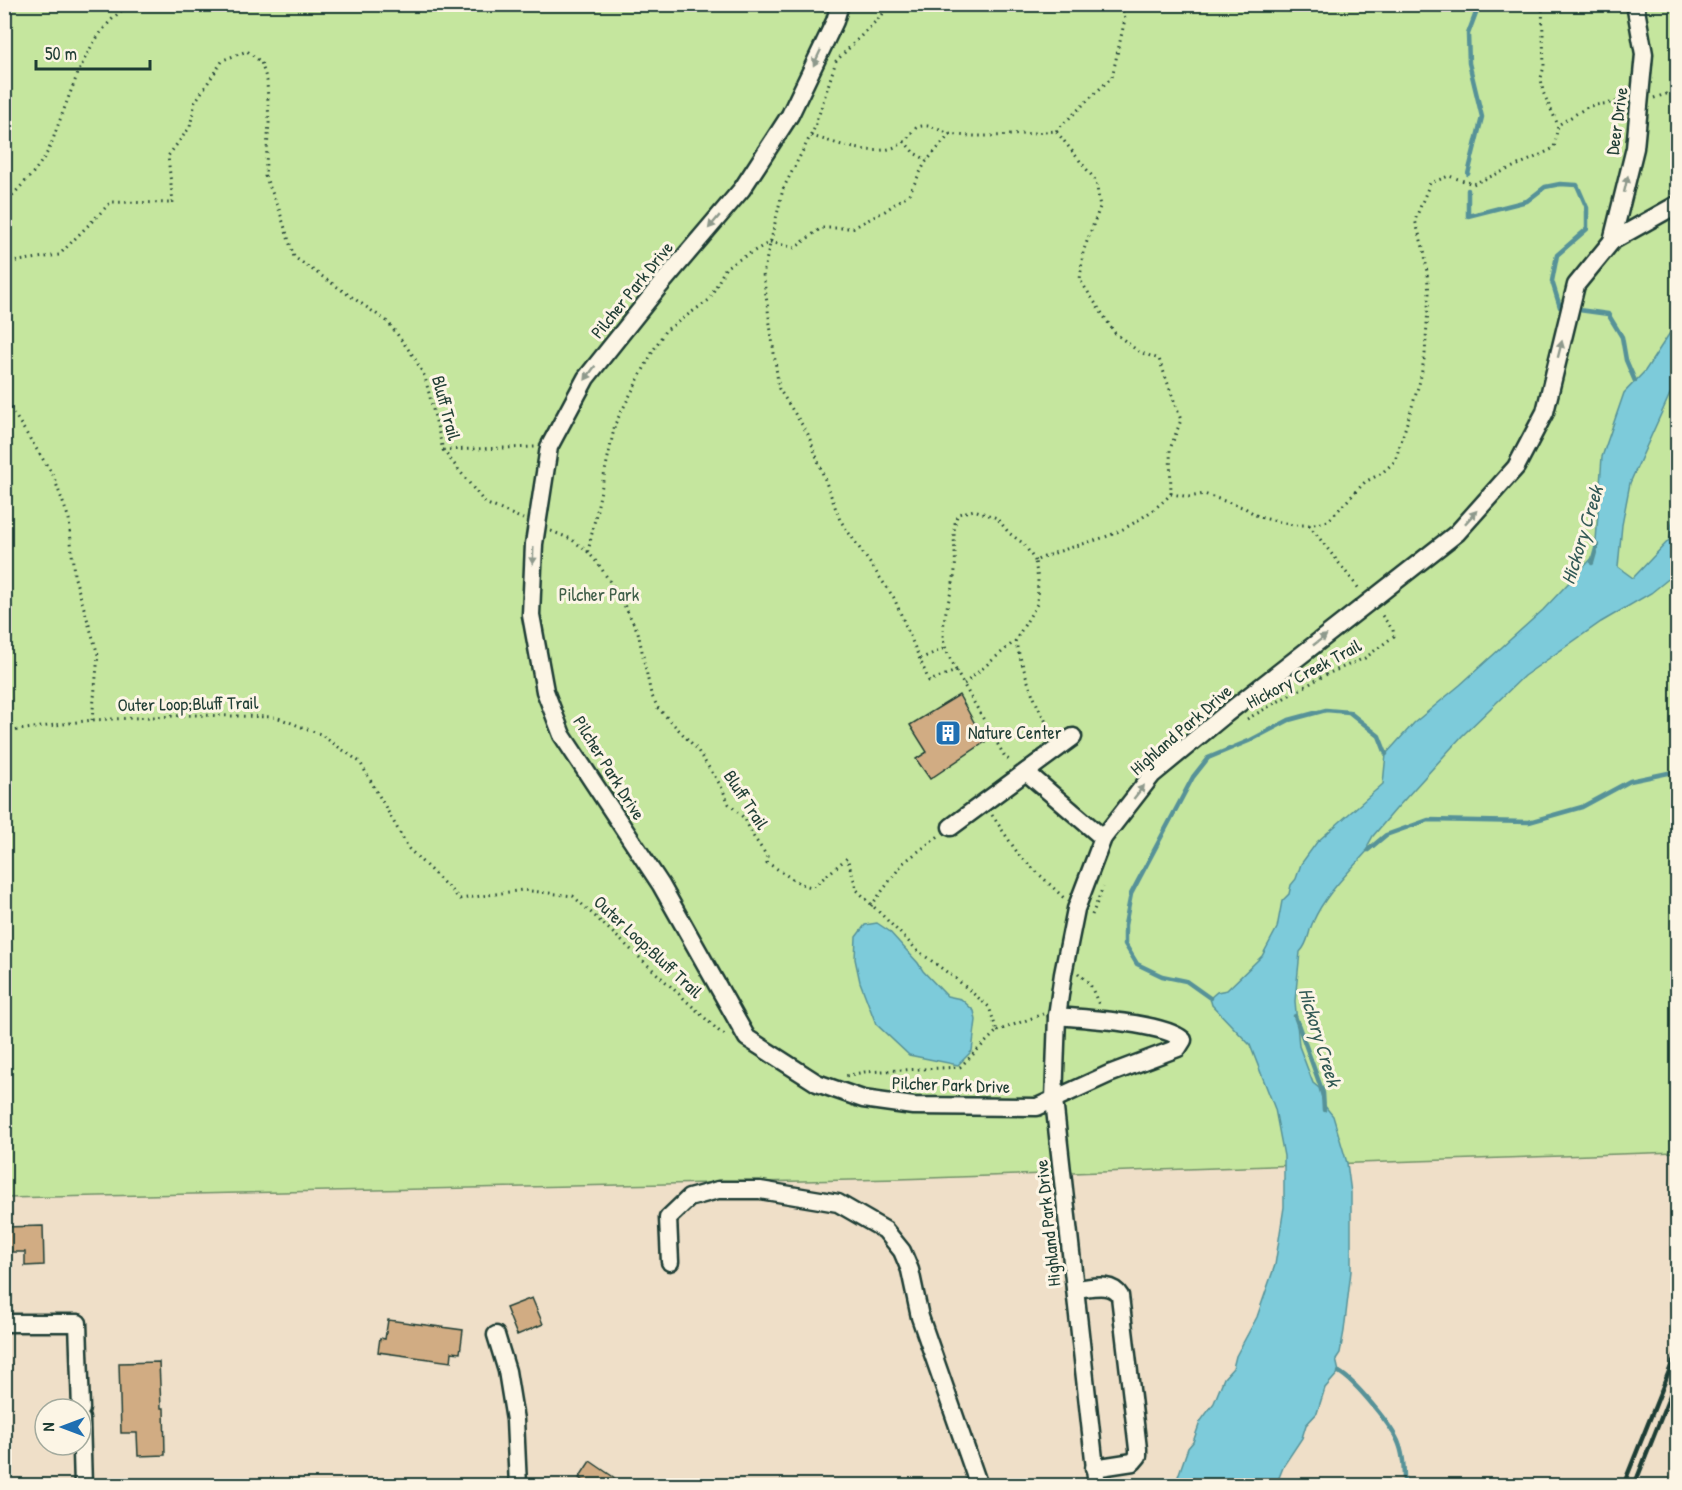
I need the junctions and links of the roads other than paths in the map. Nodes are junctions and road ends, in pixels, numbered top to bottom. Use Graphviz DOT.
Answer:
graph roads {
  1 [pos="840,4"];
  2 [pos="1635,4"];
  3 [pos="1677,204"];
  4 [pos="1612,241"];
  5 [pos="1072,737"];
  6 [pos="1026,772"];
  7 [pos="951,827"];
  8 [pos="1103,838"];
  9 [pos="1052,1014"];
  10 [pos="1054,1100"];
  11 [pos="670,1262"];
  12 [pos="1075,1289"];
  13 [pos="4,1323"];
  14 [pos="496,1335"];
  15 [pos="81,1397"];
  16 [pos="82,1457"];
  17 [pos="1094,1468"];
  18 [pos="83,1485"];
  19 [pos="518,1485"];
  20 [pos="979,1485"];
  21 [pos="1096,1485"];
  1 -- 10 [label="street, Pilcher Park Drive, one-way"];
  4 -- 2 [label="street, Deer Drive, one-way"];
  3 -- 4 [label="street, Highland Park Drive"];
  8 -- 4 [label="street, Highland Park Drive, one-way"];
  5 -- 6 [label="street"];
  6 -- 7 [label="street"];
  6 -- 8 [label="street"];
  8 -- 9 [label="street, Highland Park Drive"];
  9 -- 10 [label="street, Highland Park Drive"];
  9 -- 10 [label="street, Pilcher Park Drive"];
  10 -- 12 [label="street, Highland Park Drive"];
  11 -- 20 [label="street"];
  12 -- 17 [label="street, Highland Park Drive"];
  12 -- 17 [label="street"];
  13 -- 15 [label="street"];
  14 -- 19 [label="street"];
  16 -- 18 [label="street"];
  17 -- 21 [label="street, Highland Park Drive"];
}
